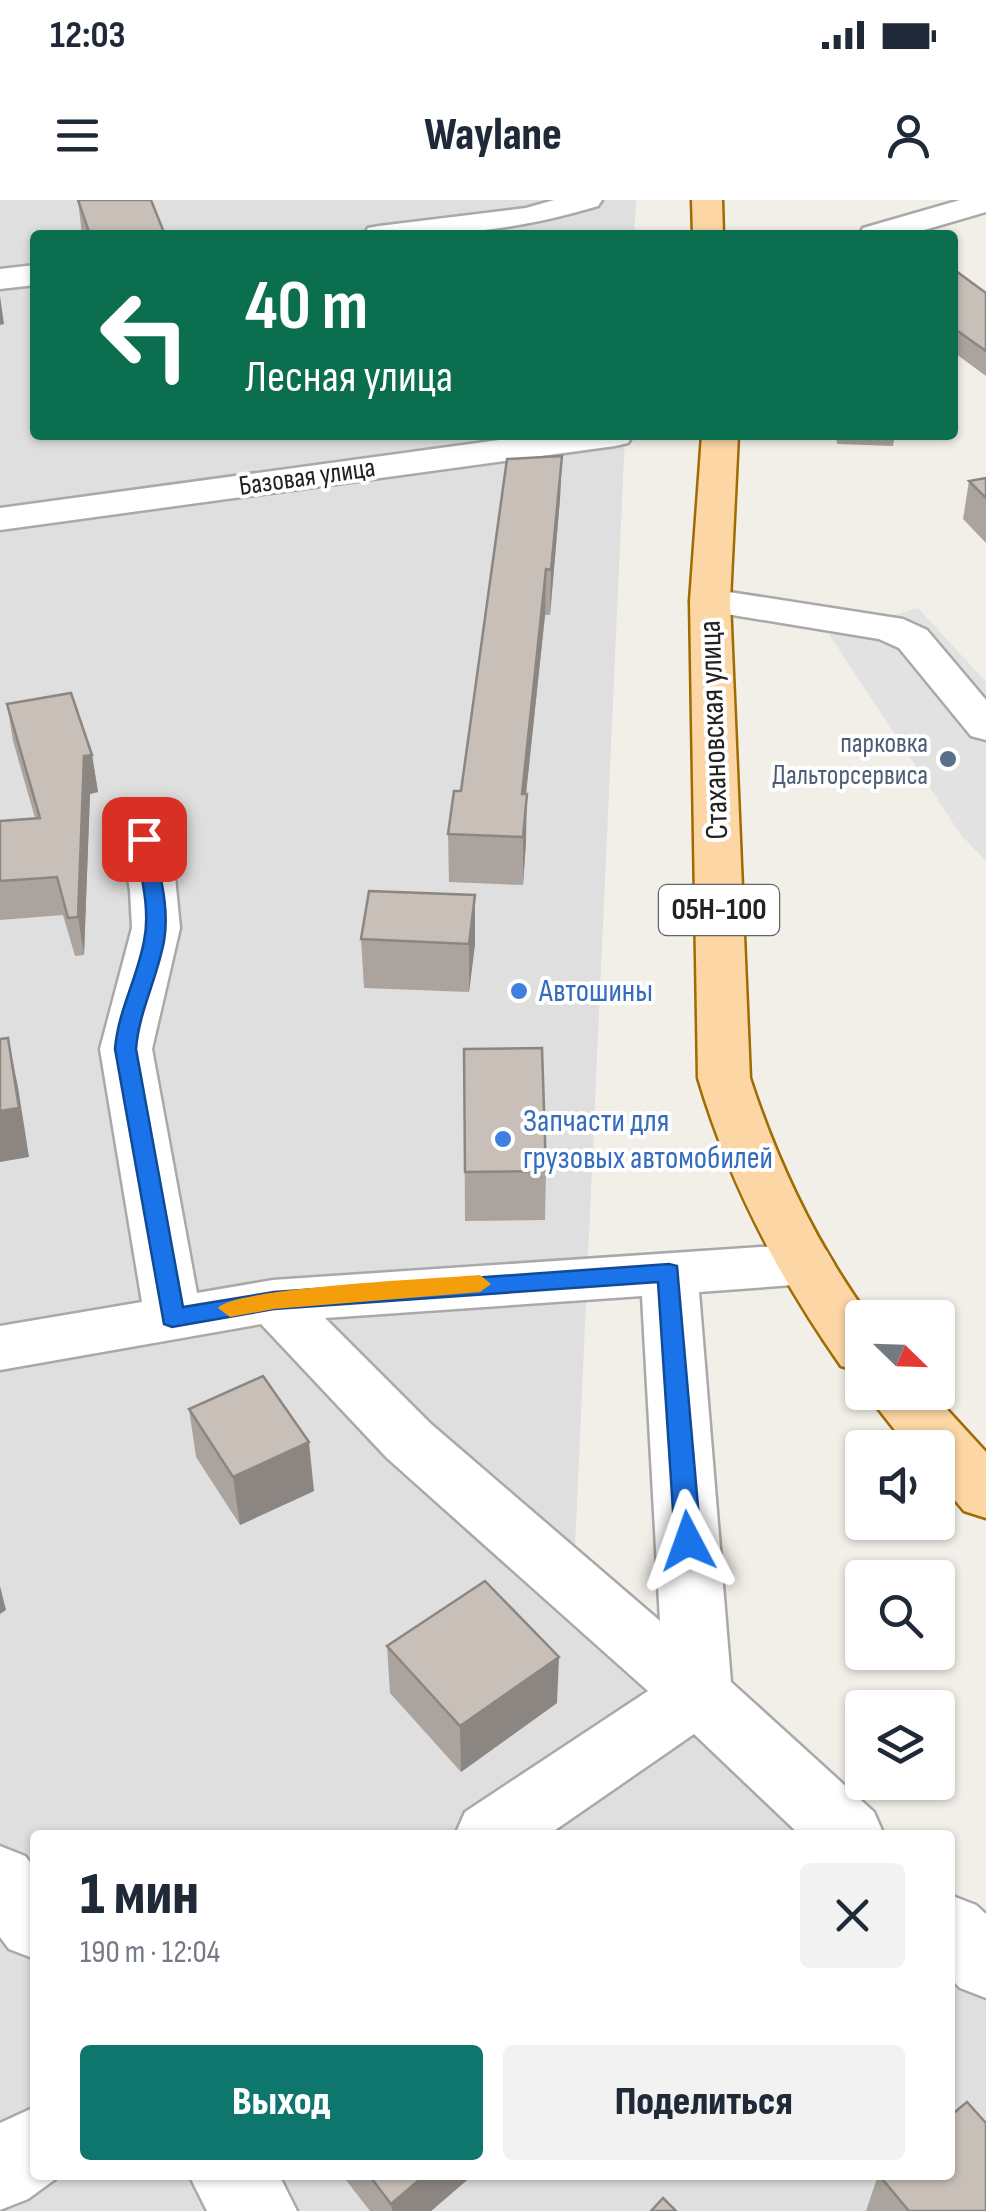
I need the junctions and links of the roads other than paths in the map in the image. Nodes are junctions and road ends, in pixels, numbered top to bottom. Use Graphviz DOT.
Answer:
graph roads {
  1 [pos="586,200"];
  2 [pos="707,200"];
  3 [pos="986,202"];
  4 [pos="423,230"];
  5 [pos="708,230"];
  6 [pos="891,230"];
  7 [pos="30,276"];
  8 [pos="0,280"];
  9 [pos="578,440"];
  10 [pos="720,440"];
  11 [pos="0,519"];
  12 [pos="710,600"];
  13 [pos="986,727"];
  14 [pos="144,839"];
  15 [pos="806,1264"];
  16 [pos="669,1272"];
  17 [pos="274,1300"];
  18 [pos="172,1318"];
  19 [pos="845,1324"];
  20 [pos="0,1348"];
  21 [pos="910,1410"];
  22 [pos="986,1493"];
  23 [pos="698,1694"];
  24 [pos="497,1830"];
  25 [pos="844,1830"];
  26 [pos="0,1879"];
  27 [pos="30,1918"];
  28 [pos="955,1935"];
  29 [pos="986,1963"];
  30 [pos="30,2150"];
  31 [pos="0,2171"];
  32 [pos="233,2180"];
  33 [pos="257,2211"];
  1 -- 4 [label="street"];
  2 -- 5 [label="main road"];
  3 -- 6 [label="street"];
  7 -- 8 [label="street"];
  9 -- 11 [label="street, Базовая улица"];
  10 -- 12 [label="main road, Стахановская улица / 05Н-100"];
  12 -- 13 [label="street"];
  12 -- 15 [label="main road, Стахановская улица / 05Н-100"];
  14 -- 18 [label="street"];
  15 -- 16 [label="street"];
  15 -- 19 [label="main road, Стахановская улица / 05Н-100"];
  16 -- 17 [label="street"];
  16 -- 23 [label="street"];
  17 -- 18 [label="street"];
  17 -- 23 [label="street"];
  18 -- 20 [label="street"];
  21 -- 22 [label="main road"];
  23 -- 24 [label="street"];
  23 -- 25 [label="street"];
  26 -- 27 [label="street"];
  28 -- 29 [label="street"];
  30 -- 31 [label="street"];
  32 -- 33 [label="street"];
}
